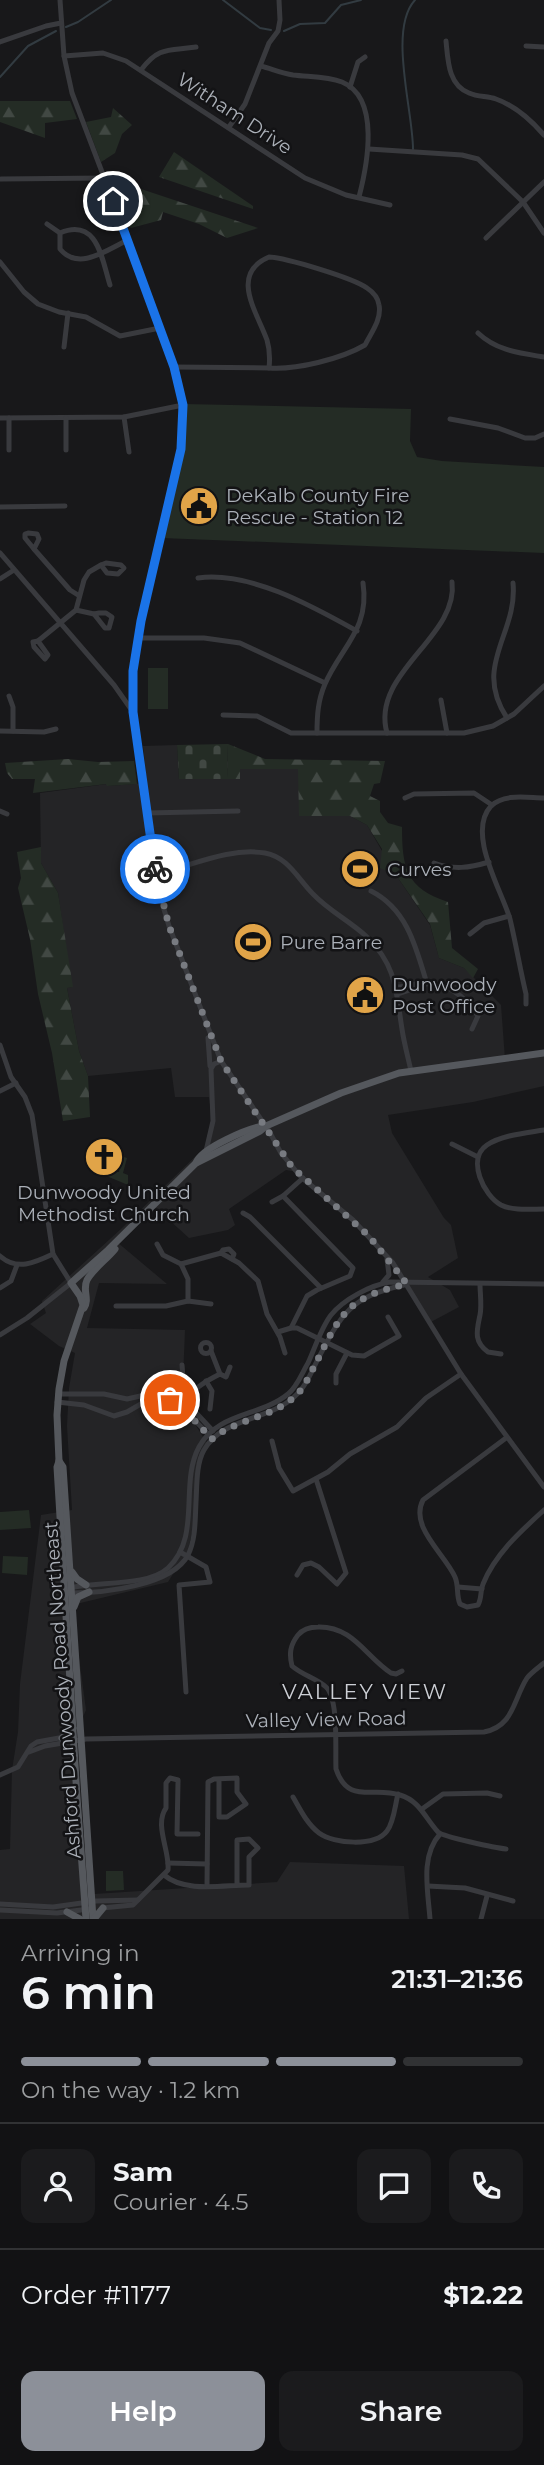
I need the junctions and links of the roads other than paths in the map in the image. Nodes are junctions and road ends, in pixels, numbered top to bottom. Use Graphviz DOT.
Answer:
graph roads {
  1 [pos="60,0"];
  2 [pos="279,0"];
  3 [pos="61,23"];
  4 [pos="446,41"];
  5 [pos="0,42"];
  6 [pos="526,46"];
  7 [pos="196,47"];
  8 [pos="544,47"];
  9 [pos="64,56"];
  10 [pos="365,57"];
  11 [pos="261,66"];
  12 [pos="141,70"];
  13 [pos="350,87"];
  14 [pos="229,127"];
  15 [pos="544,135"];
  16 [pos="369,149"];
  17 [pos="104,178"];
  18 [pos="1,179"];
  19 [pos="544,181"];
  20 [pos="359,197"];
  21 [pos="523,202"];
  22 [pos="390,205"];
  23 [pos="47,223"];
  24 [pos="60,233"];
  25 [pos="544,233"];
  26 [pos="486,238"];
  27 [pos="128,240"];
  28 [pos="99,253"];
  29 [pos="0,262"];
  30 [pos="110,285"];
  31 [pos="68,313"];
  32 [pos="160,328"];
  33 [pos="478,333"];
  34 [pos="64,347"];
  35 [pos="544,357"];
  36 [pos="174,367"];
  37 [pos="269,369"];
  38 [pos="183,405"];
  39 [pos="124,416"];
  40 [pos="0,418"];
  41 [pos="9,418"];
  42 [pos="65,418"];
  43 [pos="450,419"];
  44 [pos="544,434"];
  45 [pos="9,450"];
  46 [pos="66,450"];
  47 [pos="129,452"];
  48 [pos="65,506"];
  49 [pos="0,507"];
  50 [pos="34,549"];
  51 [pos="0,553"];
  52 [pos="101,565"];
  53 [pos="14,570"];
  54 [pos="198,578"];
  55 [pos="0,579"];
  56 [pos="452,582"];
  57 [pos="363,583"];
  58 [pos="513,583"];
  59 [pos="78,594"];
  60 [pos="76,610"];
  61 [pos="94,614"];
  62 [pos="61,623"];
  63 [pos="357,631"];
  64 [pos="138,638"];
  65 [pos="38,641"];
  66 [pos="325,683"];
  67 [pos="544,686"];
  68 [pos="116,688"];
  69 [pos="133,690"];
  70 [pos="9,695"];
  71 [pos="441,700"];
  72 [pos="133,712"];
  73 [pos="223,715"];
  74 [pos="507,718"];
  75 [pos="56,729"];
  76 [pos="0,731"];
  77 [pos="13,731"];
  78 [pos="317,733"];
  79 [pos="387,733"];
  80 [pos="447,733"];
  81 [pos="405,798"];
  82 [pos="544,798"];
  83 [pos="492,805"];
  84 [pos="0,811"];
  85 [pos="238,811"];
  86 [pos="147,813"];
  87 [pos="7,814"];
  88 [pos="489,862"];
  89 [pos="434,863"];
  90 [pos="156,874"];
  91 [pos="371,891"];
  92 [pos="509,916"];
  93 [pos="470,934"];
  94 [pos="427,984"];
  95 [pos="398,990"];
  96 [pos="526,1004"];
  97 [pos="472,1029"];
  98 [pos="208,1031"];
  99 [pos="0,1045"];
  100 [pos="544,1053"];
  101 [pos="221,1061"];
  102 [pos="211,1069"];
  103 [pos="411,1071"];
  104 [pos="16,1083"];
  105 [pos="0,1091"];
  106 [pos="266,1126"];
  107 [pos="544,1130"];
  108 [pos="211,1139"];
  109 [pos="219,1144"];
  110 [pos="452,1144"];
  111 [pos="206,1151"];
  112 [pos="478,1157"];
  113 [pos="197,1163"];
  114 [pos="303,1178"];
  115 [pos="283,1196"];
  116 [pos="272,1202"];
  117 [pos="544,1209"];
  118 [pos="243,1213"];
  119 [pos="119,1240"];
  120 [pos="157,1244"];
  121 [pos="53,1254"];
  122 [pos="0,1255"];
  123 [pos="387,1256"];
  124 [pos="181,1264"];
  125 [pos="17,1265"];
  126 [pos="71,1283"];
  127 [pos="380,1284"];
  128 [pos="407,1284"];
  129 [pos="480,1284"];
  130 [pos="544,1284"];
  131 [pos="0,1288"];
  132 [pos="321,1288"];
  133 [pos="188,1301"];
  134 [pos="211,1304"];
  135 [pos="116,1306"];
  136 [pos="81,1311"];
  137 [pos="388,1317"];
  138 [pos="291,1328"];
  139 [pos="278,1332"];
  140 [pos="0,1335"];
  141 [pos="319,1340"];
  142 [pos="326,1343"];
  143 [pos="211,1351"];
  144 [pos="285,1353"];
  145 [pos="347,1353"];
  146 [pos="501,1354"];
  147 [pos="182,1365"];
  148 [pos="230,1367"];
  149 [pos="220,1374"];
  150 [pos="461,1374"];
  151 [pos="206,1381"];
  152 [pos="336,1383"];
  153 [pos="193,1391"];
  154 [pos="58,1398"];
  155 [pos="183,1403"];
  156 [pos="211,1409"];
  157 [pos="212,1435"];
  158 [pos="506,1438"];
  159 [pos="272,1441"];
  160 [pos="59,1461"];
  161 [pos="316,1479"];
  162 [pos="544,1487"];
  163 [pos="544,1510"];
  164 [pos="180,1552"];
  165 [pos="188,1556"];
  166 [pos="71,1570"];
  167 [pos="297,1574"];
  168 [pos="458,1587"];
  169 [pos="88,1588"];
  170 [pos="482,1589"];
  171 [pos="70,1591"];
  172 [pos="73,1607"];
  173 [pos="544,1663"];
  174 [pos="402,1671"];
  175 [pos="186,1692"];
  176 [pos="73,1727"];
  177 [pos="334,1735"];
  178 [pos="62,1738"];
  179 [pos="77,1740"];
  180 [pos="29,1752"];
  181 [pos="0,1776"];
  182 [pos="219,1779"];
  183 [pos="398,1794"];
  184 [pos="500,1796"];
  185 [pos="293,1797"];
  186 [pos="422,1809"];
  187 [pos="163,1834"];
  188 [pos="177,1834"];
  189 [pos="198,1834"];
  190 [pos="440,1835"];
  191 [pos="506,1849"];
  192 [pos="169,1863"];
  193 [pos="207,1864"];
  194 [pos="164,1875"];
  195 [pos="237,1885"];
  196 [pos="207,1886"];
  197 [pos="428,1886"];
  198 [pos="487,1895"];
  199 [pos="138,1900"];
  200 [pos="513,1901"];
  201 [pos="0,1904"];
  202 [pos="89,1906"];
  203 [pos="103,1908"];
  204 [pos="0,1910"];
  205 [pos="67,1912"];
  206 [pos="80,1919"];
  207 [pos="86,1919"];
  208 [pos="94,1919"];
  209 [pos="430,1919"];
  210 [pos="481,1919"];
  1 -- 3 [label="street"];
  2 -- 11 [label="street"];
  3 -- 5 [label="street"];
  3 -- 9 [label="street"];
  4 -- 15 [label="street"];
  6 -- 8 [label="street"];
  7 -- 12 [label="street"];
  9 -- 12 [label="street, Witham Drive"];
  9 -- 17 [label="street"];
  10 -- 13 [label="street"];
  11 -- 13 [label="street"];
  11 -- 14 [label="street"];
  12 -- 14 [label="street, Witham Drive"];
  13 -- 16 [label="street"];
  14 -- 20 [label="street, Witham Drive"];
  16 -- 20 [label="street"];
  16 -- 21 [label="street"];
  17 -- 18 [label="street"];
  17 -- 27 [label="street"];
  19 -- 21 [label="street"];
  20 -- 22 [label="street, Witham Drive"];
  21 -- 25 [label="street"];
  21 -- 26 [label="street"];
  23 -- 24 [label="street"];
  24 -- 28 [label="street"];
  24 -- 28 [label="street"];
  27 -- 28 [label="street"];
  27 -- 32 [label="street"];
  28 -- 30 [label="street"];
  29 -- 31 [label="street"];
  31 -- 32 [label="street"];
  31 -- 34 [label="street"];
  32 -- 36 [label="street"];
  33 -- 35 [label="street"];
  36 -- 37 [label="street"];
  36 -- 38 [label="street"];
  37 -- 37 [label="street"];
  38 -- 39 [label="street"];
  38 -- 64 [label="street"];
  39 -- 42 [label="street"];
  39 -- 47 [label="street"];
  40 -- 41 [label="street"];
  41 -- 42 [label="street"];
  41 -- 45 [label="street"];
  42 -- 46 [label="street"];
  43 -- 44 [label="street"];
  48 -- 49 [label="street"];
  50 -- 59 [label="street"];
  51 -- 53 [label="street"];
  52 -- 59 [label="street"];
  53 -- 55 [label="street"];
  53 -- 62 [label="street"];
  54 -- 63 [label="street"];
  56 -- 79 [label="street"];
  57 -- 63 [label="street"];
  58 -- 74 [label="street"];
  59 -- 60 [label="street"];
  60 -- 61 [label="street"];
  60 -- 62 [label="street"];
  62 -- 65 [label="street"];
  62 -- 68 [label="street"];
  63 -- 66 [label="street"];
  64 -- 66 [label="street"];
  64 -- 69 [label="street"];
  66 -- 78 [label="street"];
  67 -- 74 [label="street"];
  68 -- 69 [label="street"];
  68 -- 72 [label="street"];
  69 -- 72 [label="street"];
  70 -- 77 [label="street"];
  71 -- 80 [label="street"];
  72 -- 86 [label="street"];
  73 -- 78 [label="street"];
  74 -- 80 [label="street"];
  75 -- 77 [label="street"];
  76 -- 77 [label="street"];
  78 -- 79 [label="street"];
  79 -- 80 [label="street"];
  81 -- 83 [label="street"];
  82 -- 83 [label="street"];
  83 -- 88 [label="street"];
  84 -- 87 [label="street"];
  85 -- 86 [label="street"];
  86 -- 90 [label="street"];
  88 -- 89 [label="street"];
  88 -- 92 [label="street"];
  90 -- 95 [label="street"];
  90 -- 98 [label="street"];
  91 -- 94 [label="street"];
  92 -- 93 [label="street"];
  92 -- 96 [label="street"];
  94 -- 95 [label="street"];
  94 -- 97 [label="street"];
  95 -- 103 [label="street"];
  98 -- 101 [label="street"];
  98 -- 102 [label="street"];
  99 -- 104 [label="street"];
  100 -- 103 [label="main road"];
  101 -- 102 [label="street"];
  101 -- 106 [label="street"];
  102 -- 108 [label="street"];
  103 -- 106 [label="main road"];
  104 -- 105 [label="street"];
  104 -- 121 [label="street"];
  106 -- 109 [label="main road"];
  106 -- 113 [label="main road"];
  106 -- 114 [label="street"];
  107 -- 112 [label="street"];
  108 -- 109 [label="street"];
  108 -- 111 [label="street"];
  109 -- 111 [label="main road"];
  110 -- 112 [label="street"];
  111 -- 113 [label="main road"];
  112 -- 117 [label="street"];
  113 -- 119 [label="main road"];
  114 -- 115 [label="street"];
  114 -- 123 [label="street"];
  115 -- 116 [label="street"];
  115 -- 132 [label="street"];
  118 -- 132 [label="street"];
  119 -- 126 [label="main road"];
  119 -- 136 [label="main road, Ashford Dunwoody Road Northeast"];
  120 -- 124 [label="street"];
  121 -- 125 [label="street"];
  121 -- 126 [label="street"];
  122 -- 125 [label="street"];
  123 -- 127 [label="street"];
  123 -- 128 [label="street"];
  124 -- 133 [label="street"];
  124 -- 139 [label="street"];
  125 -- 131 [label="street"];
  126 -- 136 [label="main road"];
  126 -- 140 [label="street"];
  127 -- 128 [label="street"];
  127 -- 141 [label="street"];
  128 -- 129 [label="street"];
  128 -- 142 [label="street"];
  128 -- 150 [label="street"];
  129 -- 130 [label="street"];
  129 -- 146 [label="street"];
  132 -- 138 [label="street"];
  133 -- 134 [label="street"];
  133 -- 135 [label="street"];
  136 -- 154 [label="main road, Ashford Dunwoody Road Northeast"];
  137 -- 145 [label="street"];
  138 -- 139 [label="street"];
  138 -- 141 [label="street"];
  139 -- 144 [label="street"];
  141 -- 142 [label="street"];
  141 -- 157 [label="street"];
  142 -- 145 [label="street"];
  142 -- 157 [label="street"];
  143 -- 149 [label="street"];
  145 -- 152 [label="street"];
  147 -- 153 [label="street"];
  148 -- 149 [label="street"];
  149 -- 151 [label="street"];
  150 -- 158 [label="street"];
  150 -- 161 [label="street"];
  151 -- 153 [label="street"];
  151 -- 156 [label="street"];
  153 -- 155 [label="street"];
  154 -- 155 [label="street"];
  154 -- 155 [label="street"];
  154 -- 160 [label="main road, Ashford Dunwoody Road Northeast"];
  155 -- 157 [label="street"];
  157 -- 164 [label="street"];
  157 -- 165 [label="street"];
  158 -- 162 [label="street"];
  158 -- 168 [label="street"];
  159 -- 161 [label="street"];
  160 -- 166 [label="main road, Ashford Dunwoody Road Northeast"];
  160 -- 171 [label="main road, Ashford Dunwoody Road Northeast"];
  161 -- 167 [label="street"];
  163 -- 170 [label="street"];
  164 -- 165 [label="street"];
  164 -- 169 [label="street"];
  165 -- 169 [label="street"];
  165 -- 175 [label="street"];
  166 -- 169 [label="main road"];
  166 -- 171 [label="main road, Ashford Dunwoody Road Northeast"];
  168 -- 170 [label="street"];
  168 -- 170 [label="street"];
  169 -- 171 [label="street"];
  169 -- 172 [label="main road"];
  171 -- 172 [label="main road, Ashford Dunwoody Road Northeast"];
  171 -- 176 [label="main road, Ashford Dunwoody Road Northeast"];
  172 -- 179 [label="main road, Ashford Dunwoody Road Northeast"];
  173 -- 177 [label="street, Valley View Road"];
  174 -- 177 [label="street"];
  176 -- 178 [label="main road"];
  176 -- 179 [label="main road, Ashford Dunwoody Road Northeast"];
  177 -- 179 [label="street, Valley View Road"];
  177 -- 183 [label="street"];
  178 -- 179 [label="street"];
  178 -- 180 [label="street"];
  179 -- 180 [label="street"];
  179 -- 202 [label="main road, Ashford Dunwoody Road Northeast"];
  180 -- 181 [label="street"];
  182 -- 182 [label="street"];
  182 -- 193 [label="street"];
  183 -- 185 [label="street"];
  183 -- 186 [label="street"];
  184 -- 186 [label="street"];
  186 -- 190 [label="street"];
  187 -- 188 [label="street"];
  187 -- 188 [label="street"];
  187 -- 192 [label="street"];
  188 -- 189 [label="street"];
  190 -- 191 [label="street"];
  190 -- 197 [label="street"];
  192 -- 193 [label="street"];
  192 -- 194 [label="street"];
  193 -- 196 [label="street"];
  194 -- 196 [label="street"];
  194 -- 199 [label="street"];
  195 -- 195 [label="street"];
  195 -- 196 [label="street"];
  197 -- 198 [label="street"];
  197 -- 209 [label="street"];
  198 -- 200 [label="street"];
  198 -- 210 [label="street"];
  199 -- 202 [label="street"];
  199 -- 203 [label="street"];
  201 -- 202 [label="street"];
  202 -- 203 [label="street"];
  202 -- 205 [label="street"];
  202 -- 207 [label="main road, Ashford Dunwoody Road Northeast"];
  202 -- 208 [label="main road, Ashford Dunwoody Road Northeast"];
  203 -- 208 [label="main road"];
  204 -- 205 [label="street"];
  205 -- 206 [label="main road"];
}
